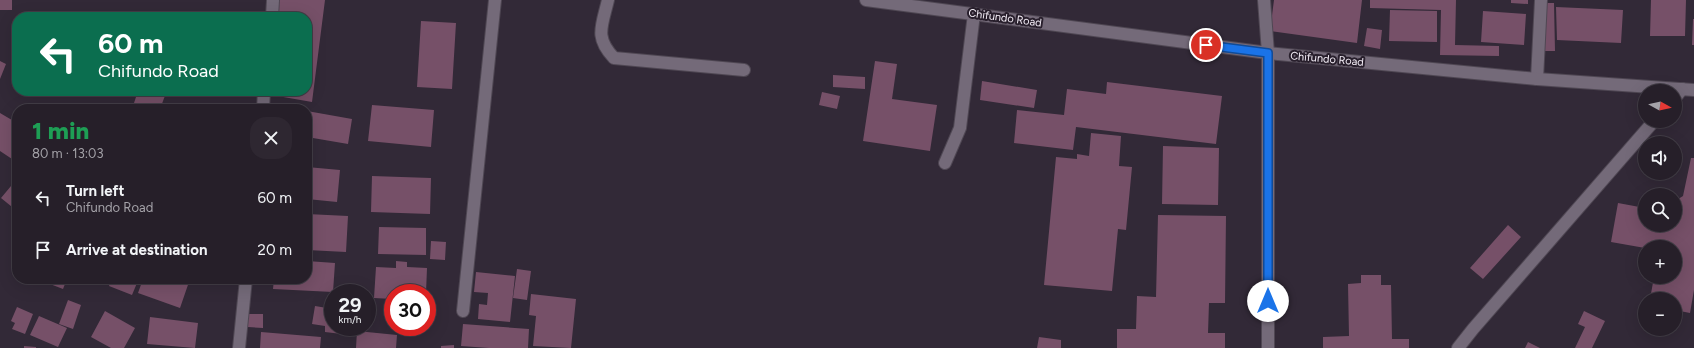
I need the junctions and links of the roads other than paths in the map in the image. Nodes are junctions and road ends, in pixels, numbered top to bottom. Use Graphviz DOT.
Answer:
graph roads {
  1 [pos="274,0"];
  2 [pos="496,0"];
  3 [pos="608,0"];
  4 [pos="866,0"];
  5 [pos="1264,0"];
  6 [pos="1541,0"];
  7 [pos="273,12"];
  8 [pos="974,14"];
  9 [pos="1268,53"];
  10 [pos="744,70"];
  11 [pos="1537,78"];
  12 [pos="1684,92"];
  13 [pos="1648,128"];
  14 [pos="944,163"];
  15 [pos="245,284"];
  16 [pos="463,311"];
  17 [pos="239,348"];
  18 [pos="1268,348"];
  19 [pos="1458,348"];
  1 -- 7 [label="street"];
  2 -- 16 [label="street"];
  3 -- 10 [label="street"];
  4 -- 8 [label="street, Chifundo Road"];
  5 -- 9 [label="street"];
  6 -- 11 [label="street"];
  8 -- 9 [label="street, Chifundo Road"];
  8 -- 14 [label="street"];
  9 -- 11 [label="street, Chifundo Road"];
  9 -- 18 [label="street"];
  11 -- 12 [label="street, Chifundo Road"];
  13 -- 19 [label="street"];
  15 -- 17 [label="street"];
}
